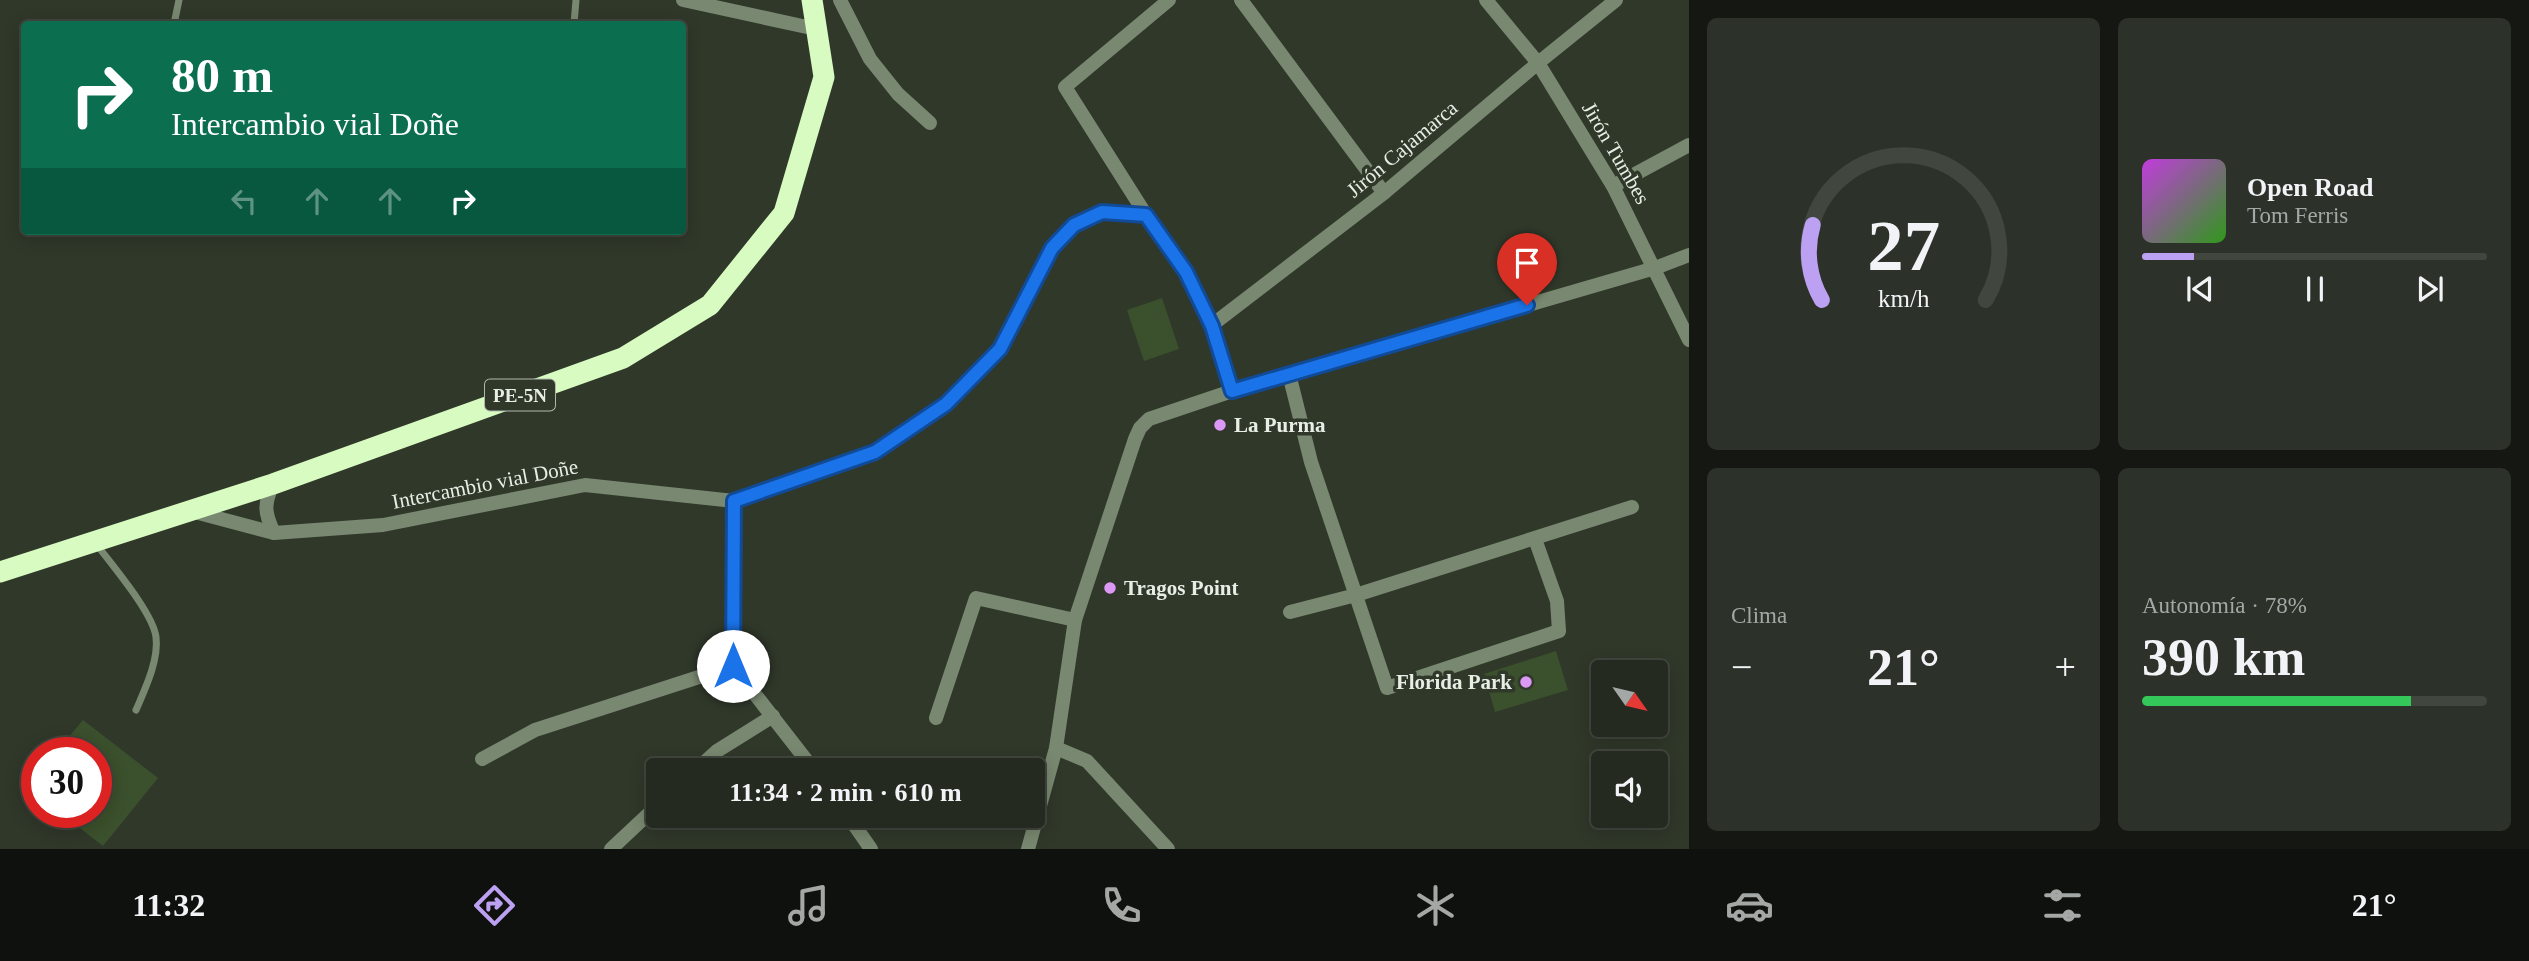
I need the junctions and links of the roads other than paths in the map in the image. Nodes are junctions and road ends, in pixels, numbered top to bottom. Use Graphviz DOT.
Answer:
graph roads {
  1 [pos="179,0"];
  2 [pos="576,0"];
  3 [pos="683,0"];
  4 [pos="812,0"];
  5 [pos="840,0"];
  6 [pos="1169,0"];
  7 [pos="1241,0"];
  8 [pos="1486,0"];
  9 [pos="1616,0"];
  10 [pos="175,21"];
  11 [pos="574,21"];
  12 [pos="816,29"];
  13 [pos="1538,63"];
  14 [pos="930,123"];
  15 [pos="1689,145"];
  16 [pos="1613,186"];
  17 [pos="1384,193"];
  18 [pos="1146,215"];
  19 [pos="1689,255"];
  20 [pos="1655,268"];
  21 [pos="1212,326"];
  22 [pos="1689,340"];
  23 [pos="1289,374"];
  24 [pos="1232,391"];
  25 [pos="273,484"];
  26 [pos="734,501"];
  27 [pos="1632,506"];
  28 [pos="187,510"];
  29 [pos="274,533"];
  30 [pos="1535,539"];
  31 [pos="94,541"];
  32 [pos="0,572"];
  33 [pos="1356,596"];
  34 [pos="1290,612"];
  35 [pos="1075,620"];
  36 [pos="733,666"];
  37 [pos="136,710"];
  38 [pos="773,716"];
  39 [pos="936,718"];
  40 [pos="1056,748"];
  41 [pos="709,758"];
  42 [pos="805,758"];
  43 [pos="482,759"];
  44 [pos="646,816"];
  45 [pos="856,828"];
  46 [pos="1030,848"];
  47 [pos="611,849"];
  48 [pos="871,849"];
  49 [pos="1168,849"];
  1 -- 10 [label="lane"];
  2 -- 11 [label="lane"];
  3 -- 12 [label="street"];
  4 -- 12 [label="highway, PE-5N"];
  5 -- 14 [label="street"];
  6 -- 18 [label="street"];
  7 -- 17 [label="street"];
  8 -- 13 [label="street, Jirón Tumbes"];
  9 -- 13 [label="street, Jirón Cajamarca"];
  12 -- 25 [label="highway, PE-5N"];
  13 -- 16 [label="street, Jirón Tumbes"];
  13 -- 17 [label="street, Jirón Cajamarca"];
  15 -- 16 [label="street"];
  16 -- 20 [label="street, Jirón Tumbes"];
  17 -- 21 [label="street, Jirón Cajamarca"];
  18 -- 21 [label="street"];
  18 -- 26 [label="street, Intercambio vial Doñe"];
  19 -- 20 [label="street"];
  20 -- 22 [label="street, Jirón Tumbes"];
  20 -- 23 [label="street"];
  21 -- 24 [label="street"];
  23 -- 24 [label="street"];
  23 -- 33 [label="street"];
  24 -- 35 [label="street"];
  25 -- 28 [label="highway, PE-5N"];
  25 -- 29 [label="street"];
  26 -- 29 [label="street, Intercambio vial Doñe"];
  26 -- 36 [label="street"];
  27 -- 30 [label="street"];
  28 -- 29 [label="street, Intercambio vial Doñe"];
  28 -- 31 [label="highway, PE-5N"];
  30 -- 33 [label="street"];
  30 -- 33 [label="street"];
  31 -- 32 [label="highway, PE-5N"];
  31 -- 37 [label="lane"];
  33 -- 34 [label="street"];
  35 -- 39 [label="street"];
  35 -- 40 [label="street"];
  36 -- 38 [label="street"];
  36 -- 43 [label="street"];
  38 -- 41 [label="street"];
  38 -- 42 [label="street"];
  40 -- 46 [label="street"];
  40 -- 49 [label="street"];
  44 -- 47 [label="street"];
  45 -- 48 [label="street"];
}
